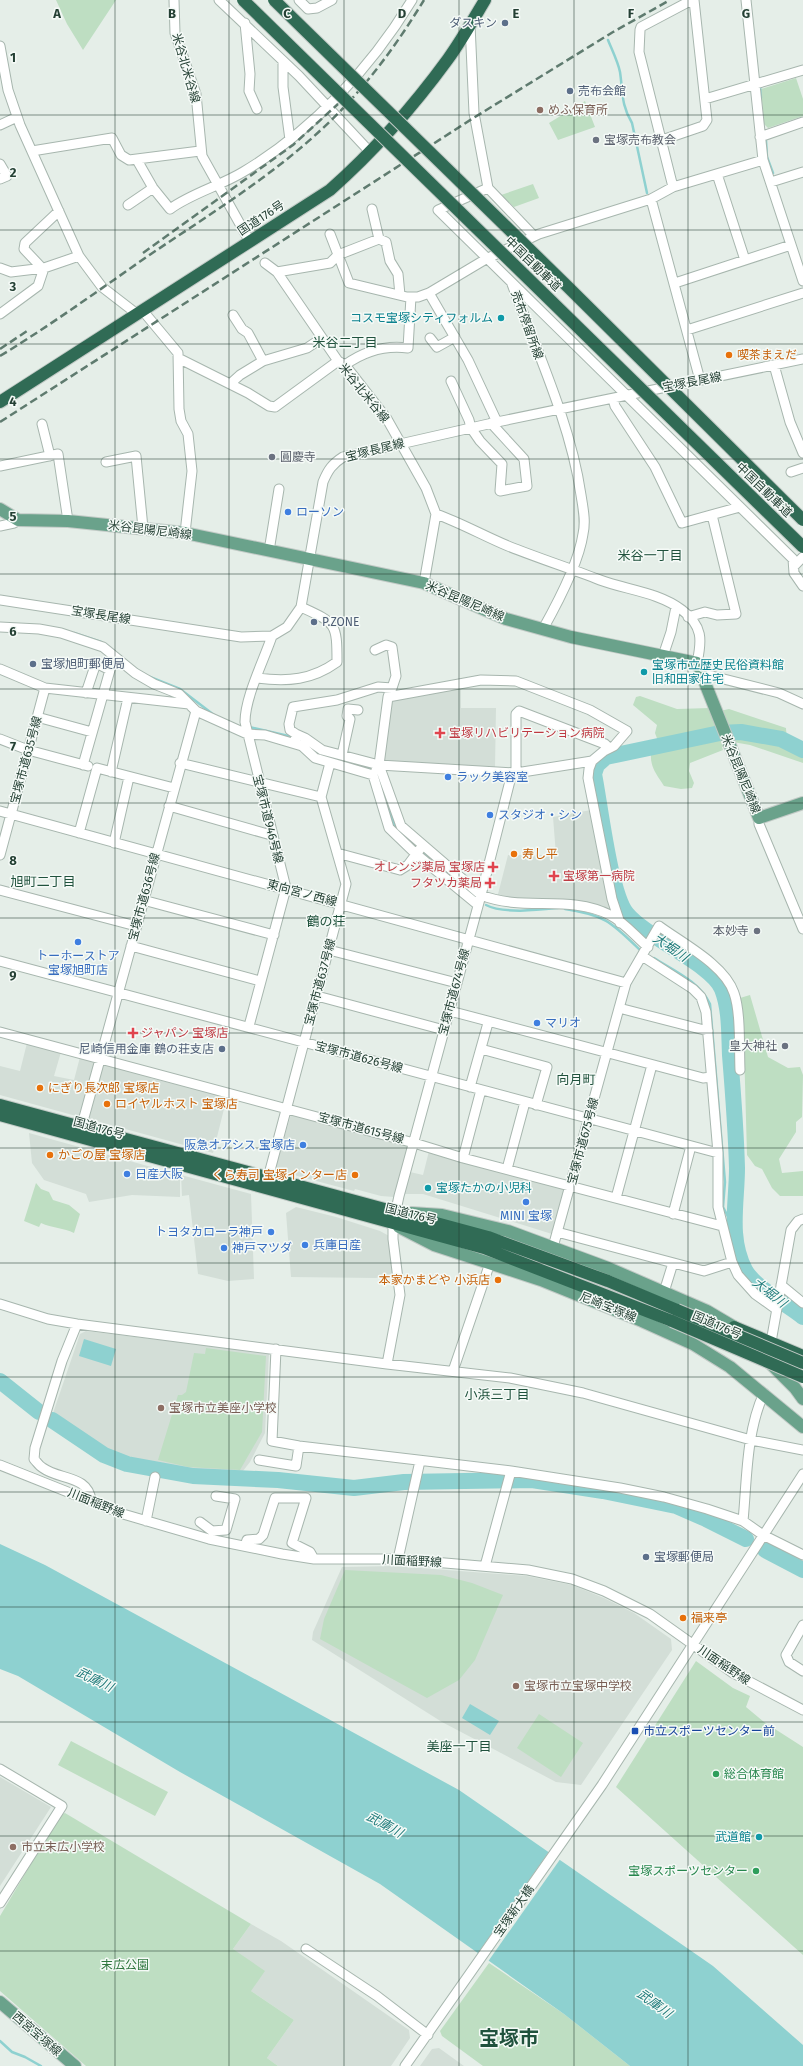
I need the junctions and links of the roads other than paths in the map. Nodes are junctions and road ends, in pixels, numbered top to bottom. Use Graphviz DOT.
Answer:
graph roads {
  1 [pos="174,0"];
  2 [pos="219,0"];
  3 [pos="243,0"];
  4 [pos="274,0"];
  5 [pos="300,0"];
  6 [pos="332,0"];
  7 [pos="411,0"];
  8 [pos="485,0"];
  9 [pos="693,0"];
  10 [pos="746,0"];
  11 [pos="245,23"];
  12 [pos="470,24"];
  13 [pos="0,46"];
  14 [pos="283,62"];
  15 [pos="803,70"];
  16 [pos="754,85"];
  17 [pos="705,99"];
  18 [pos="328,106"];
  19 [pos="257,109"];
  20 [pos="17,117"];
  21 [pos="803,122"];
  22 [pos="0,125"];
  23 [pos="760,137"];
  24 [pos="290,140"];
  25 [pos="662,140"];
  26 [pos="32,150"];
  27 [pos="200,151"];
  28 [pos="370,152"];
  29 [pos="137,160"];
  30 [pos="763,160"];
  31 [pos="0,164"];
  32 [pos="803,172"];
  33 [pos="717,174"];
  34 [pos="0,179"];
  35 [pos="771,182"];
  36 [pos="218,186"];
  37 [pos="673,187"];
  38 [pos="154,188"];
  39 [pos="488,188"];
  40 [pos="651,199"];
  41 [pos="128,205"];
  42 [pos="372,209"];
  43 [pos="59,212"];
  44 [pos="330,234"];
  45 [pos="534,236"];
  46 [pos="379,239"];
  47 [pos="250,242"];
  48 [pos="791,245"];
  49 [pos="338,255"];
  50 [pos="78,256"];
  51 [pos="486,259"];
  52 [pos="745,260"];
  53 [pos="265,263"];
  54 [pos="0,268"];
  55 [pos="43,268"];
  56 [pos="276,272"];
  57 [pos="803,281"];
  58 [pos="512,283"];
  59 [pos="675,283"];
  60 [pos="429,293"];
  61 [pos="803,293"];
  62 [pos="400,296"];
  63 [pos="411,297"];
  64 [pos="140,313"];
  65 [pos="0,314"];
  66 [pos="233,315"];
  67 [pos="687,330"];
  68 [pos="455,337"];
  69 [pos="322,338"];
  70 [pos="430,338"];
  71 [pos="180,359"];
  72 [pos="803,359"];
  73 [pos="263,361"];
  74 [pos="341,363"];
  75 [pos="774,364"];
  76 [pos="451,380"];
  77 [pos="700,380"];
  78 [pos="230,384"];
  79 [pos="626,396"];
  80 [pos="613,399"];
  81 [pos="0,402"];
  82 [pos="558,409"];
  83 [pos="494,423"];
  84 [pos="42,424"];
  85 [pos="471,428"];
  86 [pos="400,443"];
  87 [pos="803,453"];
  88 [pos="50,456"];
  89 [pos="106,462"];
  90 [pos="0,466"];
  91 [pos="803,468"];
  92 [pos="790,472"];
  93 [pos="279,489"];
  94 [pos="740,507"];
  95 [pos="0,509"];
  96 [pos="436,514"];
  97 [pos="712,515"];
  98 [pos="18,520"];
  99 [pos="803,520"];
  100 [pos="68,521"];
  101 [pos="0,526"];
  102 [pos="143,528"];
  103 [pos="184,533"];
  104 [pos="803,548"];
  105 [pos="270,551"];
  106 [pos="803,557"];
  107 [pos="309,559"];
  108 [pos="794,566"];
  109 [pos="571,569"];
  110 [pos="424,583"];
  111 [pos="803,586"];
  112 [pos="0,600"];
  113 [pos="301,607"];
  114 [pos="676,607"];
  115 [pos="688,617"];
  116 [pos="0,627"];
  117 [pos="543,629"];
  118 [pos="272,636"];
  119 [pos="375,650"];
  120 [pos="663,656"];
  121 [pos="0,668"];
  122 [pos="698,668"];
  123 [pos="257,678"];
  124 [pos="45,688"];
  125 [pos="86,693"];
  126 [pos="390,693"];
  127 [pos="103,696"];
  128 [pos="128,698"];
  129 [pos="803,704"];
  130 [pos="192,707"];
  131 [pos="358,710"];
  132 [pos="37,717"];
  133 [pos="246,729"];
  134 [pos="92,732"];
  135 [pos="295,738"];
  136 [pos="0,739"];
  137 [pos="609,748"];
  138 [pos="28,750"];
  139 [pos="342,755"];
  140 [pos="592,761"];
  141 [pos="180,763"];
  142 [pos="330,763"];
  143 [pos="83,765"];
  144 [pos="97,768"];
  145 [pos="376,771"];
  146 [pos="111,772"];
  147 [pos="514,773"];
  148 [pos="129,777"];
  149 [pos="260,784"];
  150 [pos="174,788"];
  151 [pos="321,797"];
  152 [pos="803,803"];
  153 [pos="168,806"];
  154 [pos="0,811"];
  155 [pos="12,815"];
  156 [pos="759,818"];
  157 [pos="79,833"];
  158 [pos="271,835"];
  159 [pos="114,843"];
  160 [pos="420,850"];
  161 [pos="337,853"];
  162 [pos="156,854"];
  163 [pos="0,855"];
  164 [pos="286,888"];
  165 [pos="0,890"];
  166 [pos="481,895"];
  167 [pos="143,900"];
  168 [pos="341,903"];
  169 [pos="478,905"];
  170 [pos="800,913"];
  171 [pos="620,923"];
  172 [pos="136,926"];
  173 [pos="803,929"];
  174 [pos="274,935"];
  175 [pos="468,939"];
  176 [pos="649,945"];
  177 [pos="131,946"];
  178 [pos="329,950"];
  179 [pos="642,956"];
  180 [pos="0,961"];
  181 [pos="260,981"];
  182 [pos="457,983"];
  183 [pos="626,983"];
  184 [pos="118,992"];
  185 [pos="317,996"];
  186 [pos="619,1008"];
  187 [pos="450,1011"];
  188 [pos="488,1023"];
  189 [pos="249,1026"];
  190 [pos="444,1030"];
  191 [pos="708,1031"];
  192 [pos="0,1032"];
  193 [pos="304,1042"];
  194 [pos="480,1050"];
  195 [pos="607,1053"];
  196 [pos="101,1058"];
  197 [pos="652,1065"];
  198 [pos="740,1070"];
  199 [pos="432,1076"];
  200 [pos="711,1077"];
  201 [pos="470,1086"];
  202 [pos="481,1090"];
  203 [pos="525,1102"];
  204 [pos="0,1104"];
  205 [pos="536,1105"];
  206 [pos="286,1108"];
  207 [pos="0,1115"];
  208 [pos="588,1119"];
  209 [pos="80,1132"];
  210 [pos="635,1132"];
  211 [pos="414,1143"];
  212 [pos="691,1146"];
  213 [pos="718,1153"];
  214 [pos="462,1158"];
  215 [pos="506,1169"];
  216 [pos="268,1178"];
  217 [pos="571,1186"];
  218 [pos="616,1198"];
  219 [pos="396,1212"];
  220 [pos="673,1214"];
  221 [pos="803,1219"];
  222 [pos="394,1224"];
  223 [pos="722,1226"];
  224 [pos="557,1232"];
  225 [pos="553,1247"];
  226 [pos="732,1262"];
  227 [pos="490,1263"];
  228 [pos="673,1263"];
  229 [pos="781,1288"];
  230 [pos="664,1292"];
  231 [pos="803,1303"];
  232 [pos="0,1304"];
  233 [pos="777,1307"];
  234 [pos="674,1315"];
  235 [pos="77,1324"];
  236 [pos="734,1327"];
  237 [pos="771,1342"];
  238 [pos="276,1348"];
  239 [pos="803,1356"];
  240 [pos="803,1363"];
  241 [pos="387,1364"];
  242 [pos="453,1371"];
  243 [pos="803,1377"];
  244 [pos="764,1393"];
  245 [pos="803,1399"];
  246 [pos="803,1427"];
  247 [pos="751,1440"];
  248 [pos="299,1446"];
  249 [pos="803,1450"];
  250 [pos="259,1460"];
  251 [pos="420,1461"];
  252 [pos="0,1465"];
  253 [pos="511,1471"];
  254 [pos="803,1474"];
  255 [pos="155,1477"];
  256 [pos="216,1496"];
  257 [pos="91,1501"];
  258 [pos="146,1521"];
  259 [pos="200,1522"];
  260 [pos="743,1522"];
  261 [pos="211,1535"];
  262 [pos="763,1535"];
  263 [pos="245,1546"];
  264 [pos="803,1555"];
  265 [pos="314,1558"];
  266 [pos="398,1559"];
  267 [pos="485,1566"];
  268 [pos="803,1625"];
  269 [pos="692,1644"];
  270 [pos="803,1671"];
  271 [pos="803,1710"];
  272 [pos="0,1769"];
  273 [pos="0,1903"];
  274 [pos="306,1949"];
  275 [pos="0,2002"];
  276 [pos="431,2031"];
  277 [pos="75,2066"];
  278 [pos="405,2066"];
  1 -- 27 [label="street, 米谷北米谷線"];
  2 -- 11 [label="street"];
  3 -- 104 [label="highway, 中国自動車道, bridge"];
  4 -- 99 [label="highway, 中国自動車道, bridge"];
  5 -- 6 [label="street"];
  7 -- 18 [label="street"];
  8 -- 12 [label="highway, 国道176号"];
  9 -- 17 [label="street"];
  9 -- 25 [label="street"];
  10 -- 16 [label="street"];
  11 -- 14 [label="street"];
  11 -- 19 [label="street"];
  12 -- 28 [label="highway, 国道176号"];
  12 -- 39 [label="street"];
  13 -- 20 [label="street"];
  14 -- 18 [label="street"];
  14 -- 24 [label="street"];
  15 -- 16 [label="street"];
  16 -- 17 [label="street"];
  16 -- 23 [label="street"];
  17 -- 25 [label="street"];
  18 -- 24 [label="street"];
  18 -- 28 [label="street"];
  20 -- 22 [label="street"];
  20 -- 26 [label="street"];
  21 -- 23 [label="street"];
  23 -- 30 [label="street"];
  24 -- 36 [label="street"];
  25 -- 37 [label="street"];
  26 -- 29 [label="street"];
  26 -- 43 [label="street"];
  27 -- 29 [label="street"];
  27 -- 36 [label="street, 米谷北米谷線"];
  28 -- 47 [label="highway, 国道176号"];
  29 -- 38 [label="street"];
  30 -- 33 [label="street"];
  30 -- 35 [label="street"];
  31 -- 34 [label="street"];
  32 -- 35 [label="street"];
  33 -- 37 [label="street"];
  33 -- 52 [label="street"];
  35 -- 48 [label="street"];
  36 -- 38 [label="street"];
  36 -- 47 [label="street, 米谷北米谷線"];
  37 -- 40 [label="street"];
  38 -- 41 [label="street"];
  39 -- 45 [label="street"];
  39 -- 51 [label="street, 売布停留所線"];
  40 -- 45 [label="street"];
  40 -- 59 [label="street"];
  42 -- 46 [label="street"];
  43 -- 50 [label="street"];
  43 -- 55 [label="street"];
  44 -- 49 [label="street"];
  45 -- 51 [label="street"];
  46 -- 49 [label="street"];
  46 -- 62 [label="street"];
  47 -- 64 [label="highway, 国道176号"];
  48 -- 52 [label="street"];
  48 -- 57 [label="street"];
  49 -- 56 [label="street"];
  49 -- 62 [label="street"];
  50 -- 55 [label="street"];
  50 -- 64 [label="street"];
  51 -- 58 [label="street, 売布停留所線"];
  51 -- 60 [label="street"];
  52 -- 59 [label="street"];
  53 -- 56 [label="street, 米谷北米谷線"];
  54 -- 55 [label="street"];
  55 -- 65 [label="street"];
  56 -- 69 [label="street, 米谷北米谷線"];
  58 -- 79 [label="street"];
  58 -- 82 [label="street, 売布停留所線"];
  59 -- 67 [label="street"];
  60 -- 63 [label="street"];
  60 -- 68 [label="street"];
  61 -- 67 [label="street"];
  62 -- 63 [label="street"];
  63 -- 74 [label="street"];
  64 -- 71 [label="street"];
  64 -- 81 [label="highway, 国道176号"];
  66 -- 73 [label="street"];
  67 -- 77 [label="street"];
  68 -- 70 [label="street"];
  68 -- 83 [label="street"];
  69 -- 73 [label="street"];
  69 -- 74 [label="street, 米谷北米谷線"];
  71 -- 78 [label="street"];
  71 -- 103 [label="street"];
  72 -- 75 [label="street, 宝塚長尾線"];
  73 -- 78 [label="street"];
  74 -- 78 [label="street"];
  74 -- 86 [label="street, 米谷北米谷線"];
  75 -- 77 [label="street, 宝塚長尾線"];
  75 -- 87 [label="street"];
  76 -- 85 [label="street"];
  77 -- 79 [label="street, 宝塚長尾線"];
  79 -- 80 [label="street, 宝塚長尾線"];
  79 -- 94 [label="street"];
  80 -- 82 [label="street, 宝塚長尾線"];
  80 -- 97 [label="street"];
  82 -- 83 [label="street, 宝塚長尾線"];
  82 -- 109 [label="street, 売布停留所線"];
  83 -- 85 [label="street, 宝塚長尾線"];
  83 -- 85 [label="street"];
  84 -- 88 [label="street"];
  85 -- 86 [label="street, 宝塚長尾線"];
  86 -- 96 [label="street, 米谷北米谷線"];
  86 -- 107 [label="street, 宝塚長尾線"];
  88 -- 90 [label="street"];
  88 -- 100 [label="street"];
  89 -- 102 [label="street"];
  91 -- 92 [label="street"];
  93 -- 105 [label="street"];
  94 -- 97 [label="street"];
  94 -- 108 [label="street"];
  95 -- 98 [label="main road"];
  96 -- 109 [label="street"];
  96 -- 110 [label="street"];
  97 -- 115 [label="street"];
  98 -- 100 [label="main road, 米谷昆陽尼崎線"];
  98 -- 101 [label="street"];
  100 -- 102 [label="main road, 米谷昆陽尼崎線"];
  102 -- 103 [label="main road, 米谷昆陽尼崎線"];
  103 -- 105 [label="main road, 米谷昆陽尼崎線"];
  105 -- 107 [label="main road, 米谷昆陽尼崎線"];
  106 -- 108 [label="street"];
  107 -- 110 [label="main road, 米谷昆陽尼崎線"];
  107 -- 113 [label="street, 宝塚長尾線"];
  108 -- 111 [label="street"];
  109 -- 114 [label="street"];
  109 -- 117 [label="street, 売布停留所線"];
  110 -- 117 [label="main road, 米谷昆陽尼崎線"];
  112 -- 118 [label="street, 宝塚長尾線"];
  113 -- 118 [label="street, 宝塚長尾線"];
  113 -- 123 [label="street"];
  114 -- 115 [label="street"];
  114 -- 120 [label="street"];
  115 -- 122 [label="street"];
  116 -- 130 [label="street"];
  117 -- 120 [label="main road, 米谷昆陽尼崎線"];
  118 -- 123 [label="street, 宝塚市道946号線"];
  119 -- 126 [label="street"];
  120 -- 122 [label="main road, 米谷昆陽尼崎線"];
  121 -- 124 [label="street"];
  122 -- 129 [label="street"];
  122 -- 156 [label="main road, 米谷昆陽尼崎線"];
  123 -- 133 [label="street, 宝塚市道946号線"];
  124 -- 125 [label="street"];
  124 -- 132 [label="street, 宝塚市道635号線"];
  125 -- 127 [label="street"];
  125 -- 127 [label="street"];
  126 -- 135 [label="street"];
  126 -- 137 [label="street"];
  126 -- 145 [label="street"];
  127 -- 128 [label="street"];
  127 -- 134 [label="street"];
  128 -- 130 [label="street"];
  128 -- 146 [label="street"];
  130 -- 133 [label="street"];
  130 -- 141 [label="street, 宝塚市道636号線"];
  131 -- 139 [label="street"];
  132 -- 134 [label="street"];
  132 -- 138 [label="street, 宝塚市道635号線"];
  133 -- 135 [label="street"];
  133 -- 149 [label="street, 宝塚市道946号線"];
  134 -- 143 [label="street"];
  135 -- 139 [label="street"];
  135 -- 142 [label="street"];
  136 -- 138 [label="street"];
  137 -- 140 [label="street"];
  137 -- 147 [label="street, 宝塚市道674号線"];
  138 -- 143 [label="street"];
  138 -- 155 [label="street, 宝塚市道635号線"];
  139 -- 145 [label="street"];
  140 -- 147 [label="street"];
  140 -- 171 [label="street"];
  141 -- 149 [label="street"];
  141 -- 150 [label="street, 宝塚市道636号線"];
  142 -- 145 [label="street"];
  142 -- 151 [label="street"];
  143 -- 144 [label="street"];
  144 -- 146 [label="street"];
  144 -- 157 [label="street"];
  145 -- 147 [label="street"];
  145 -- 160 [label="street"];
  146 -- 148 [label="street"];
  147 -- 166 [label="street, 宝塚市道674号線"];
  148 -- 150 [label="street"];
  148 -- 159 [label="street"];
  149 -- 151 [label="street"];
  149 -- 158 [label="street, 宝塚市道946号線"];
  150 -- 153 [label="street, 宝塚市道636号線"];
  151 -- 161 [label="street, 宝塚市道637号線"];
  152 -- 156 [label="main road, 米谷昆陽尼崎線"];
  153 -- 158 [label="street"];
  153 -- 162 [label="street, 宝塚市道636号線"];
  154 -- 155 [label="street, 東向宮ノ西線"];
  155 -- 157 [label="street, 東向宮ノ西線"];
  155 -- 163 [label="street, 宝塚市道635号線"];
  156 -- 170 [label="street"];
  157 -- 159 [label="street, 東向宮ノ西線"];
  158 -- 164 [label="street, 宝塚市道946号線"];
  159 -- 162 [label="street, 東向宮ノ西線"];
  160 -- 161 [label="street"];
  160 -- 166 [label="street"];
  160 -- 169 [label="street"];
  161 -- 168 [label="street, 宝塚市道637号線"];
  162 -- 164 [label="street, 東向宮ノ西線"];
  162 -- 167 [label="street, 宝塚市道636号線"];
  164 -- 168 [label="street, 東向宮ノ西線"];
  164 -- 174 [label="street"];
  165 -- 172 [label="street"];
  166 -- 169 [label="street, 宝塚市道674号線"];
  166 -- 171 [label="street"];
  167 -- 172 [label="street, 宝塚市道636号線"];
  167 -- 174 [label="street"];
  168 -- 175 [label="street, 東向宮ノ西線"];
  168 -- 178 [label="street, 宝塚市道637号線"];
  169 -- 175 [label="street, 宝塚市道674号線"];
  170 -- 173 [label="street"];
  171 -- 176 [label="street"];
  172 -- 177 [label="street, 宝塚市道636号線"];
  174 -- 181 [label="street"];
  175 -- 182 [label="street, 宝塚市道674号線"];
  175 -- 183 [label="street, 東向宮ノ西線"];
  176 -- 179 [label="street, 宝塚市道675号線"];
  176 -- 198 [label="street, 宝塚市道675号線"];
  177 -- 181 [label="street"];
  177 -- 184 [label="street, 宝塚市道636号線"];
  178 -- 182 [label="street"];
  178 -- 185 [label="street, 宝塚市道637号線"];
  179 -- 183 [label="street, 宝塚市道675号線"];
  179 -- 191 [label="street"];
  180 -- 184 [label="street, 宝塚市道626号線"];
  181 -- 189 [label="street"];
  182 -- 187 [label="street, 宝塚市道674号線"];
  183 -- 186 [label="street, 宝塚市道675号線"];
  184 -- 189 [label="street, 宝塚市道626号線"];
  184 -- 196 [label="street, 宝塚市道636号線"];
  185 -- 190 [label="street"];
  185 -- 193 [label="street, 宝塚市道637号線"];
  186 -- 191 [label="street"];
  186 -- 195 [label="street, 宝塚市道675号線"];
  187 -- 188 [label="street"];
  187 -- 190 [label="street, 宝塚市道674号線"];
  188 -- 194 [label="street"];
  188 -- 195 [label="street"];
  189 -- 193 [label="street, 宝塚市道626号線"];
  190 -- 199 [label="street, 宝塚市道674号線"];
  191 -- 200 [label="street"];
  192 -- 196 [label="street, 宝塚市道615号線"];
  193 -- 199 [label="street, 宝塚市道626号線"];
  193 -- 206 [label="street, 宝塚市道637号線"];
  194 -- 201 [label="street"];
  194 -- 205 [label="street"];
  195 -- 197 [label="street"];
  195 -- 208 [label="street, 宝塚市道675号線"];
  196 -- 206 [label="street, 宝塚市道615号線"];
  196 -- 209 [label="street, 宝塚市道636号線"];
  197 -- 200 [label="street"];
  197 -- 210 [label="street"];
  199 -- 201 [label="street, 宝塚市道626号線"];
  199 -- 211 [label="street, 宝塚市道674号線"];
  200 -- 213 [label="street"];
  201 -- 202 [label="street, 宝塚市道626号線"];
  202 -- 203 [label="street, 宝塚市道626号線"];
  202 -- 214 [label="street"];
  203 -- 205 [label="street, 宝塚市道626号線"];
  203 -- 215 [label="street"];
  204 -- 209 [label="highway, 国道176号"];
  205 -- 208 [label="street, 宝塚市道626号線"];
  206 -- 211 [label="street, 宝塚市道615号線"];
  206 -- 216 [label="street, 宝塚市道637号線"];
  207 -- 209 [label="highway, 国道176号"];
  208 -- 210 [label="street, 宝塚市道626号線"];
  208 -- 217 [label="street, 宝塚市道675号線"];
  209 -- 216 [label="highway, 国道176号"];
  209 -- 222 [label="highway, 国道176号"];
  210 -- 212 [label="street, 宝塚市道626号線"];
  210 -- 218 [label="street"];
  211 -- 214 [label="street, 宝塚市道615号線"];
  211 -- 219 [label="street, 宝塚市道674号線"];
  212 -- 213 [label="street, 宝塚市道626号線"];
  212 -- 220 [label="street"];
  213 -- 223 [label="street"];
  214 -- 215 [label="street, 宝塚市道615号線"];
  215 -- 217 [label="street, 宝塚市道615号線"];
  216 -- 219 [label="highway, 国道176号"];
  217 -- 218 [label="street, 宝塚市道615号線"];
  217 -- 224 [label="street, 宝塚市道675号線"];
  218 -- 220 [label="street, 宝塚市道615号線"];
  219 -- 222 [label="street, 宝塚市道674号線"];
  219 -- 225 [label="main road"];
  219 -- 234 [label="highway, 国道176号"];
  220 -- 223 [label="street, 宝塚市道615号線"];
  221 -- 229 [label="street"];
  222 -- 227 [label="main road, 尼崎宝塚線"];
  222 -- 234 [label="highway, 国道176号"];
  222 -- 241 [label="street, 宝塚市道674号線"];
  223 -- 226 [label="street"];
  224 -- 225 [label="street, 宝塚市道675号線"];
  224 -- 228 [label="street"];
  225 -- 230 [label="main road"];
  226 -- 228 [label="street"];
  226 -- 233 [label="street"];
  227 -- 242 [label="street"];
  227 -- 244 [label="main road, 尼崎宝塚線"];
  228 -- 230 [label="street"];
  229 -- 231 [label="street"];
  229 -- 233 [label="street"];
  230 -- 236 [label="main road"];
  232 -- 235 [label="street"];
  233 -- 237 [label="street"];
  234 -- 240 [label="highway, 国道176号, bridge"];
  234 -- 243 [label="highway, 国道176号, bridge"];
  235 -- 238 [label="street"];
  235 -- 257 [label="street"];
  236 -- 237 [label="highway"];
  236 -- 245 [label="main road"];
  237 -- 239 [label="highway"];
  238 -- 241 [label="street"];
  238 -- 248 [label="street"];
  241 -- 242 [label="street"];
  242 -- 247 [label="street"];
  244 -- 246 [label="main road, 尼崎宝塚線"];
  244 -- 247 [label="street"];
  247 -- 249 [label="street"];
  247 -- 260 [label="street"];
  248 -- 250 [label="street"];
  248 -- 251 [label="street"];
  251 -- 253 [label="street"];
  251 -- 266 [label="street"];
  252 -- 257 [label="street, 川面稲野線"];
  253 -- 260 [label="street"];
  253 -- 267 [label="street"];
  254 -- 262 [label="street, 宝塚新大橋"];
  255 -- 258 [label="street"];
  256 -- 261 [label="street"];
  257 -- 258 [label="street, 川面稲野線"];
  258 -- 261 [label="street, 川面稲野線"];
  259 -- 261 [label="street"];
  260 -- 262 [label="street"];
  261 -- 263 [label="street, 川面稲野線"];
  262 -- 264 [label="street"];
  262 -- 269 [label="street, 宝塚新大橋"];
  263 -- 265 [label="street, 川面稲野線"];
  263 -- 265 [label="street"];
  265 -- 266 [label="street, 川面稲野線"];
  266 -- 267 [label="street, 川面稲野線"];
  267 -- 269 [label="street, 川面稲野線"];
  268 -- 270 [label="street"];
  269 -- 271 [label="street, 川面稲野線"];
  269 -- 276 [label="street, 宝塚新大橋"];
  272 -- 273 [label="street"];
  274 -- 276 [label="street"];
  275 -- 277 [label="main road, 西宮宝塚線"];
  276 -- 278 [label="street, 宝塚新大橋"];
}
